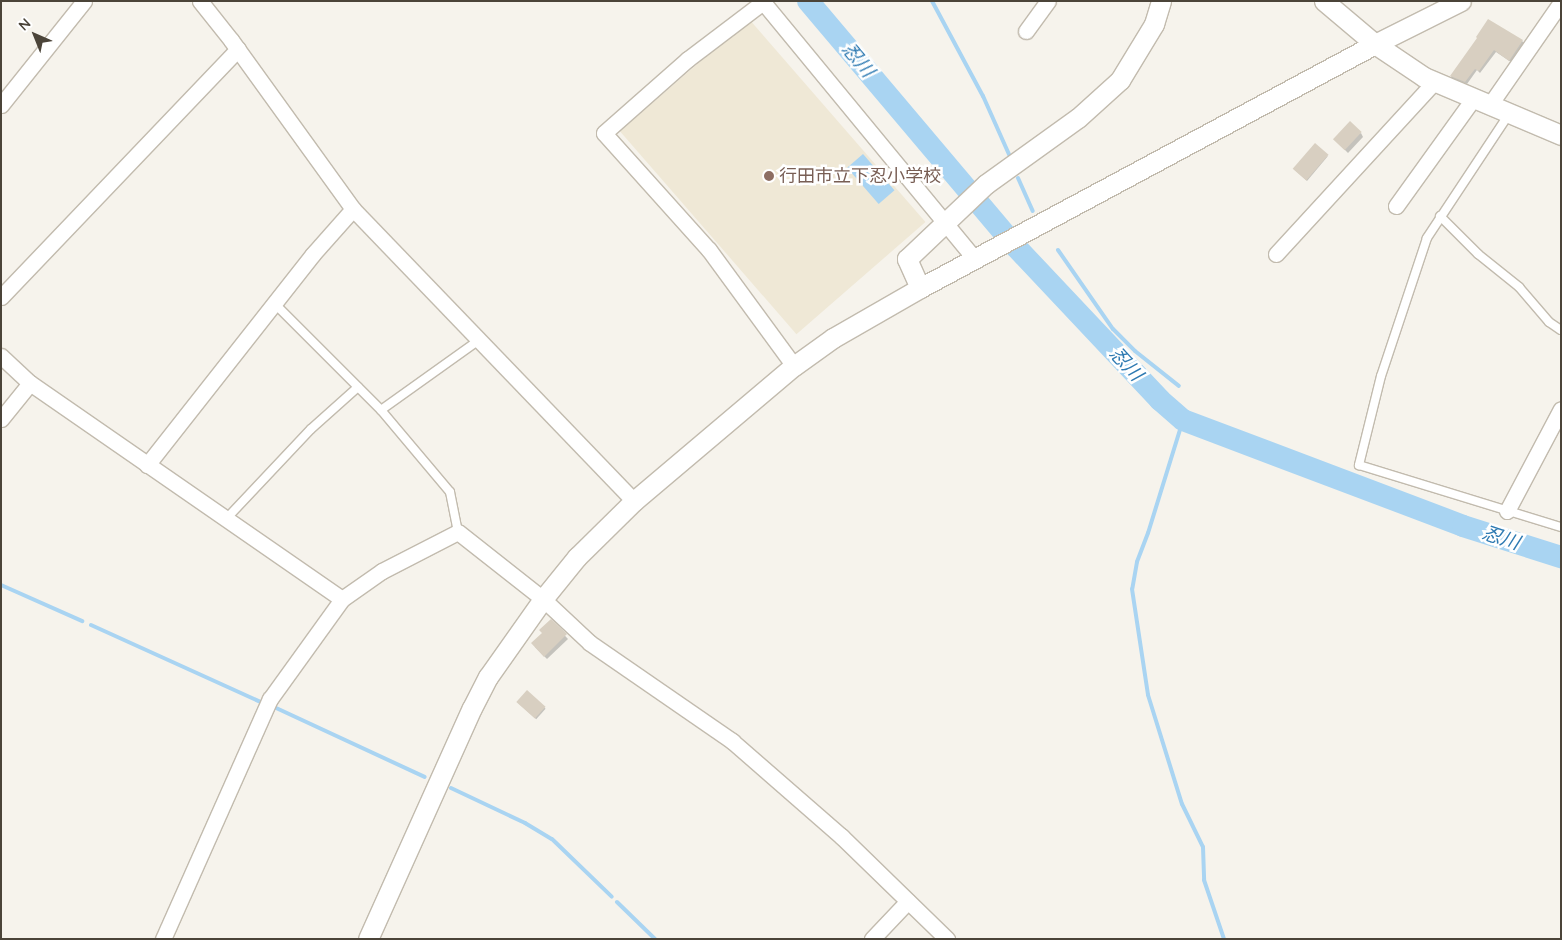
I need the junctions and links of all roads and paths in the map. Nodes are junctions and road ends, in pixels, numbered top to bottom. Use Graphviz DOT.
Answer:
graph roads {
  1 [pos="84,1"];
  2 [pos="200,1"];
  3 [pos="1048,1"];
  4 [pos="1161,1"];
  5 [pos="1324,1"];
  6 [pos="1461,1"];
  7 [pos="1561,2"];
  8 [pos="1026,31"];
  9 [pos="1375,44"];
  10 [pos="238,49"];
  11 [pos="1434,82"];
  12 [pos="1481,102"];
  13 [pos="1,105"];
  14 [pos="1509,114"];
  15 [pos="1561,135"];
  16 [pos="1396,206"];
  17 [pos="353,209"];
  18 [pos="1440,216"];
  19 [pos="948,220"];
  20 [pos="1276,254"];
  21 [pos="975,259"];
  22 [pos="920,288"];
  23 [pos="1,297"];
  24 [pos="275,304"];
  25 [pos="1561,330"];
  26 [pos="479,340"];
  27 [pos="1,356"];
  28 [pos="794,366"];
  29 [pos="30,383"];
  30 [pos="358,387"];
  31 [pos="1561,409"];
  32 [pos="381,410"];
  33 [pos="1,419"];
  34 [pos="147,465"];
  35 [pos="634,501"];
  36 [pos="1507,511"];
  37 [pos="227,518"];
  38 [pos="1561,527"];
  39 [pos="458,532"];
  40 [pos="342,599"];
  41 [pos="543,599"];
  42 [pos="908,901"];
  43 [pos="163,939"];
  44 [pos="368,939"];
  45 [pos="872,939"];
  46 [pos="947,939"];
  1 -- 13 [label="street"];
  2 -- 10 [label="street"];
  3 -- 8 [label="street"];
  4 -- 19 [label="street"];
  5 -- 9 [label="street"];
  6 -- 9 [label="street"];
  7 -- 12 [label="street"];
  9 -- 11 [label="street"];
  9 -- 21 [label="street"];
  10 -- 17 [label="street"];
  10 -- 23 [label="street"];
  11 -- 12 [label="street"];
  11 -- 20 [label="street"];
  12 -- 14 [label="street"];
  12 -- 16 [label="street"];
  14 -- 15 [label="street"];
  14 -- 18 [label="lane"];
  17 -- 24 [label="street"];
  17 -- 26 [label="street"];
  18 -- 25 [label="lane"];
  18 -- 36 [label="lane"];
  19 -- 21 [label="street"];
  19 -- 22 [label="street"];
  19 -- 28 [label="street"];
  21 -- 22 [label="street"];
  22 -- 28 [label="street"];
  24 -- 30 [label="lane"];
  24 -- 34 [label="street"];
  26 -- 32 [label="lane"];
  26 -- 35 [label="street"];
  27 -- 29 [label="street"];
  28 -- 35 [label="street"];
  29 -- 33 [label="street"];
  29 -- 34 [label="street"];
  30 -- 32 [label="lane"];
  30 -- 37 [label="lane"];
  31 -- 36 [label="street"];
  32 -- 39 [label="lane"];
  34 -- 37 [label="street"];
  35 -- 41 [label="street"];
  36 -- 38 [label="lane"];
  37 -- 40 [label="street"];
  39 -- 40 [label="street"];
  39 -- 41 [label="street"];
  40 -- 43 [label="street"];
  41 -- 42 [label="street"];
  41 -- 44 [label="street"];
  42 -- 45 [label="street"];
  42 -- 46 [label="street"];
}
